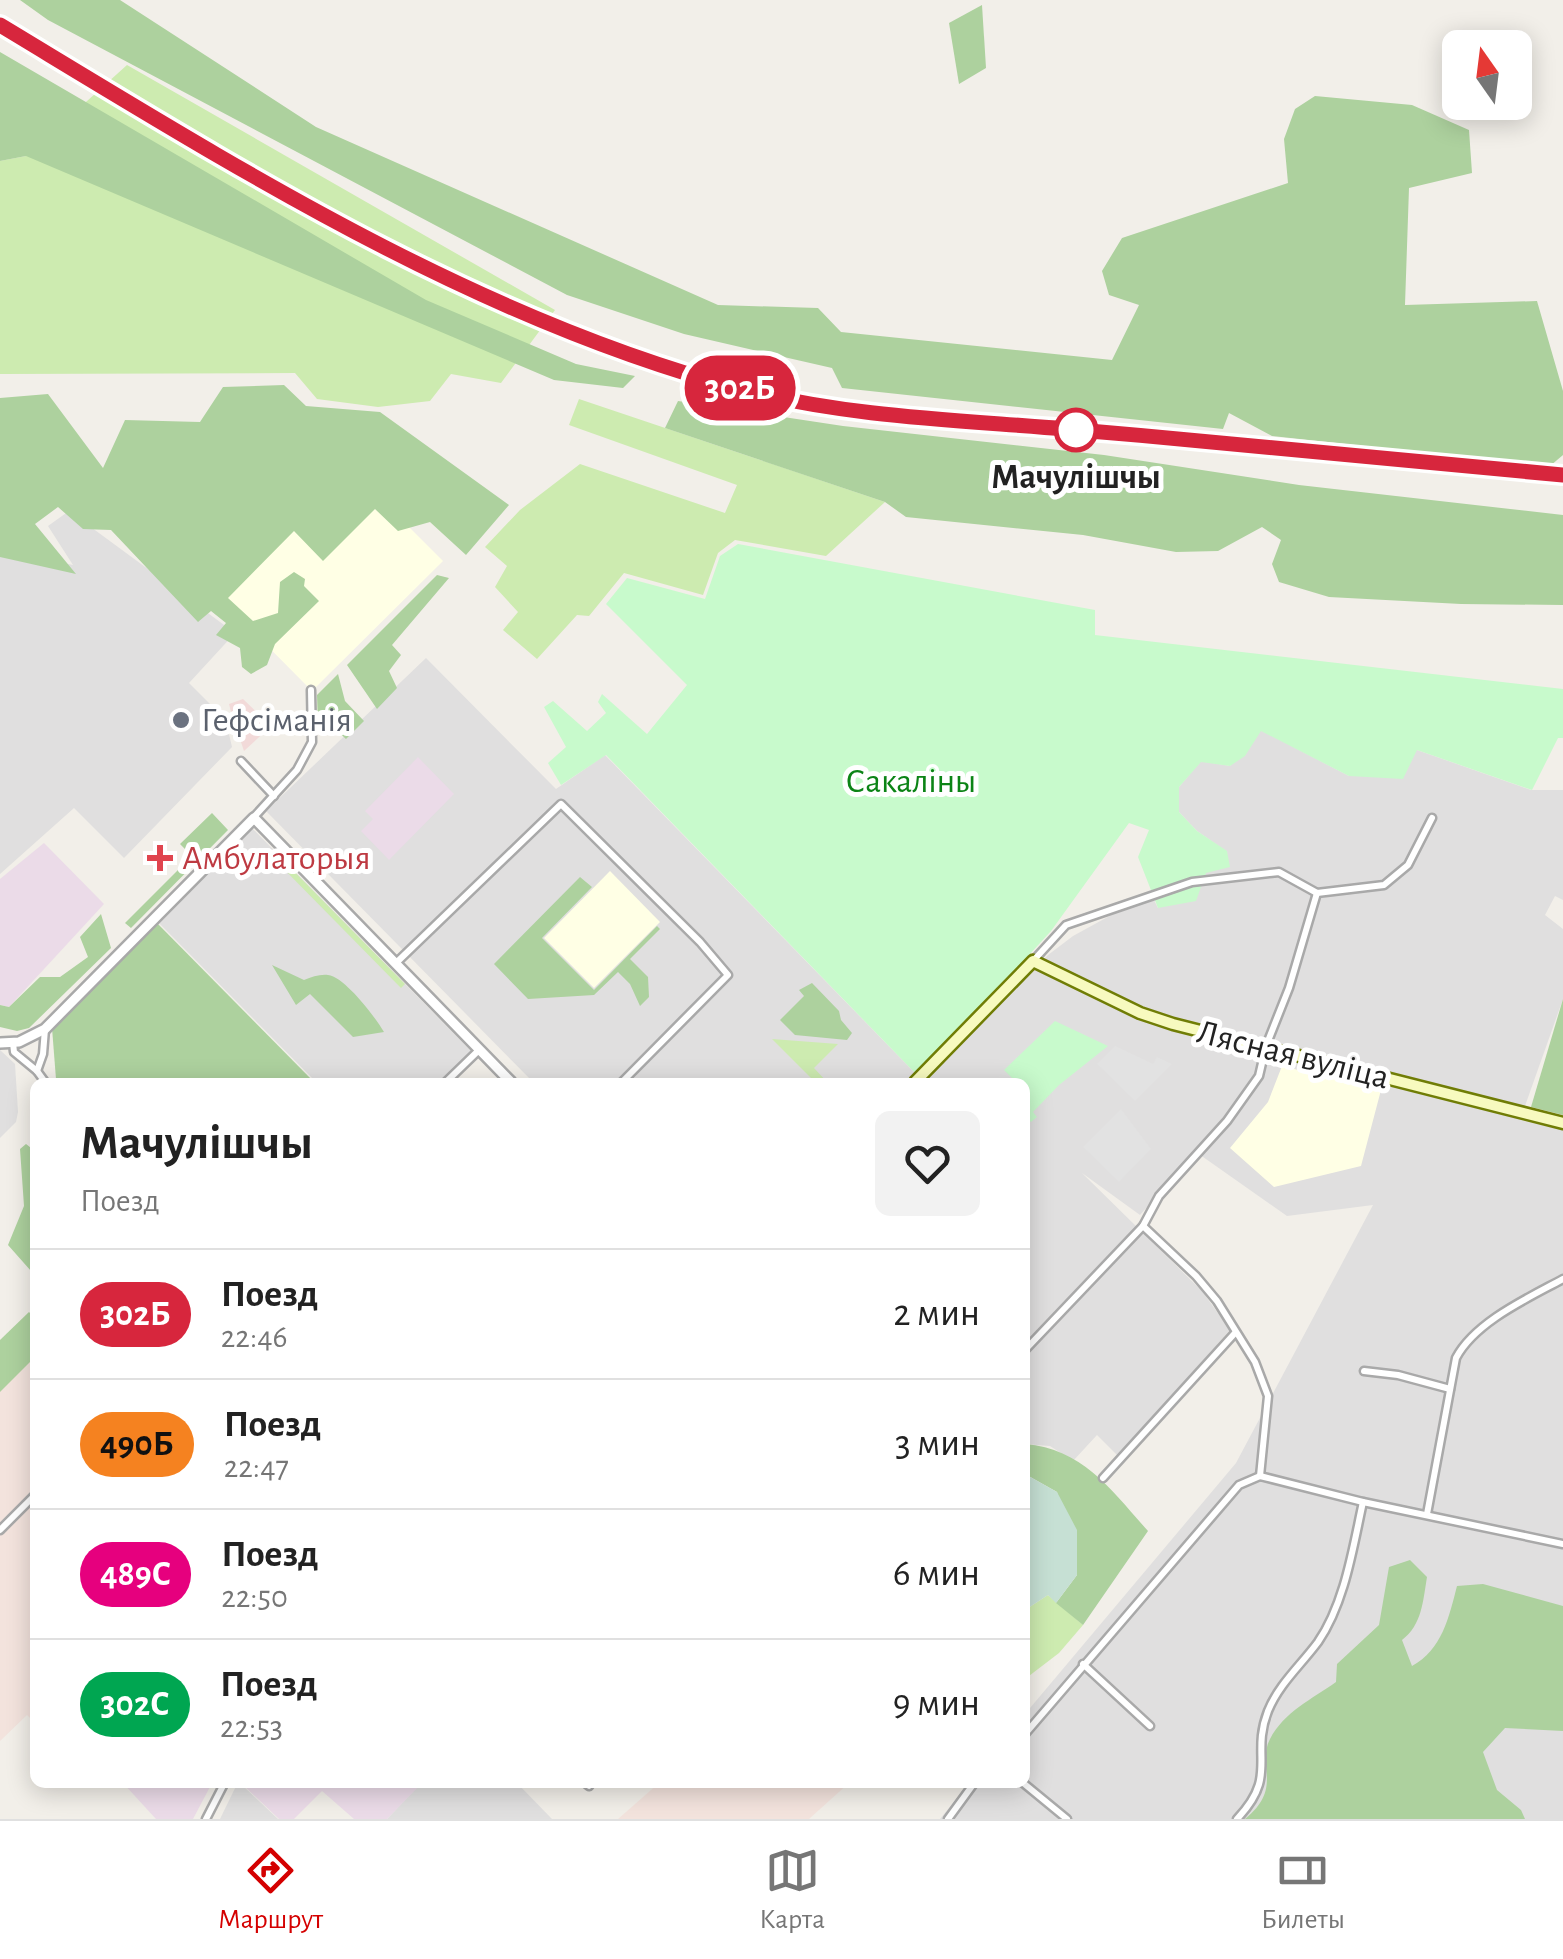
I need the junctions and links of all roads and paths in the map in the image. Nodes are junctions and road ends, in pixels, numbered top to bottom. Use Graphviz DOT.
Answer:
graph roads {
  1 [pos="311,690"];
  2 [pos="241,760"];
  3 [pos="274,796"];
  4 [pos="254,818"];
  5 [pos="1432,818"];
  6 [pos="1317,893"];
  7 [pos="1033,961"];
  8 [pos="396,962"];
  9 [pos="44,1029"];
  10 [pos="0,1042"];
  11 [pos="13,1044"];
  12 [pos="1266,1046"];
  13 [pos="479,1050"];
  14 [pos="37,1071"];
  15 [pos="42,1078"];
  16 [pos="450,1078"];
  17 [pos="507,1078"];
  18 [pos="626,1078"];
  19 [pos="920,1078"];
  20 [pos="1563,1122"];
  21 [pos="1143,1226"];
  22 [pos="1563,1279"];
  23 [pos="1235,1333"];
  24 [pos="1030,1345"];
  25 [pos="1364,1371"];
  26 [pos="1450,1389"];
  27 [pos="1260,1476"];
  28 [pos="1103,1478"];
  29 [pos="30,1500"];
  30 [pos="1362,1502"];
  31 [pos="1427,1514"];
  32 [pos="0,1530"];
  33 [pos="1563,1544"];
  34 [pos="1083,1664"];
  35 [pos="1150,1726"];
  36 [pos="1030,1729"];
  37 [pos="221,1788"];
  38 [pos="971,1788"];
  39 [pos="1029,1788"];
  40 [pos="206,1819"];
  41 [pos="948,1819"];
  42 [pos="1067,1819"];
  43 [pos="1237,1819"];
  1 -- 3 [label="street"];
  2 -- 3 [label="street"];
  3 -- 4 [label="street"];
  4 -- 8 [label="street"];
  4 -- 9 [label="street"];
  5 -- 6 [label="street"];
  6 -- 7 [label="street"];
  6 -- 12 [label="street"];
  7 -- 12 [label="main road, Лясная вуліца"];
  7 -- 19 [label="main road"];
  8 -- 13 [label="street"];
  8 -- 18 [label="street"];
  9 -- 11 [label="street"];
  9 -- 14 [label="street"];
  10 -- 11 [label="street"];
  11 -- 14 [label="street"];
  12 -- 20 [label="main road, Лясная вуліца"];
  12 -- 21 [label="street"];
  13 -- 16 [label="street"];
  13 -- 17 [label="street"];
  14 -- 15 [label="street"];
  21 -- 23 [label="street"];
  21 -- 24 [label="street"];
  22 -- 26 [label="street"];
  23 -- 27 [label="street"];
  23 -- 28 [label="street"];
  25 -- 26 [label="street"];
  26 -- 31 [label="street"];
  27 -- 30 [label="street"];
  27 -- 34 [label="street"];
  29 -- 32 [label="street"];
  30 -- 31 [label="street"];
  30 -- 43 [label="street"];
  31 -- 33 [label="street"];
  34 -- 35 [label="street"];
  34 -- 36 [label="street"];
  37 -- 40 [label="street"];
  38 -- 41 [label="street"];
  39 -- 42 [label="street"];
}
